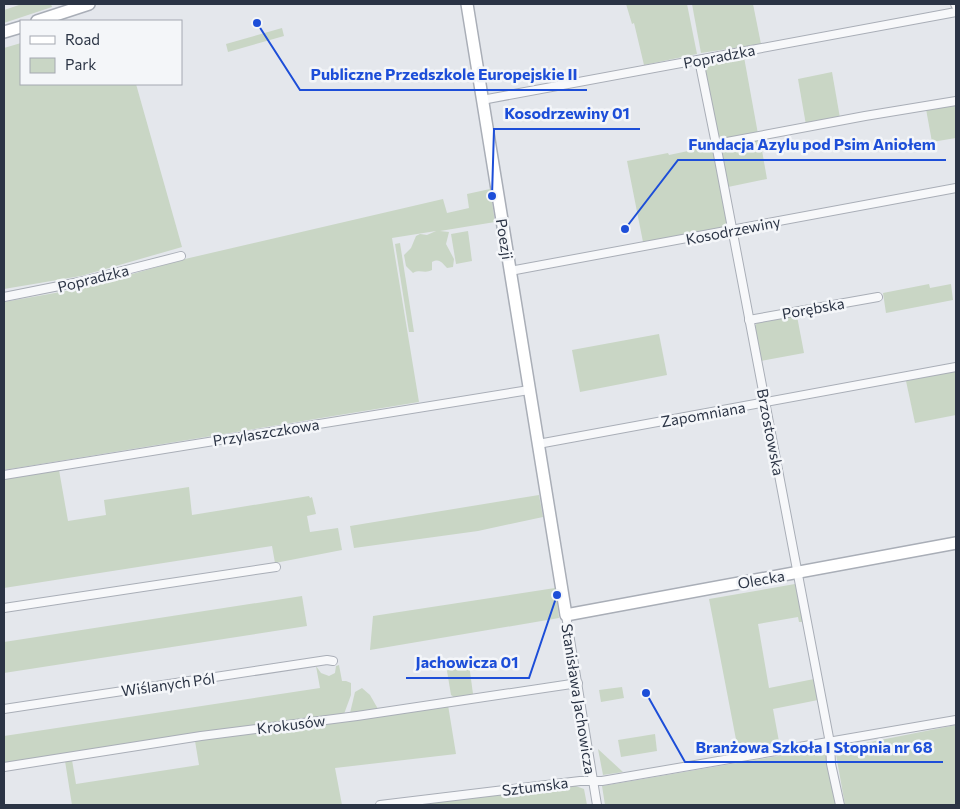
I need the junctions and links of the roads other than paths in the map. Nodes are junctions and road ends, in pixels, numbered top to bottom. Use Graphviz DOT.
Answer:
graph roads {
  1 [pos="89,4"];
  2 [pos="467,4"];
  3 [pos="956,12"];
  4 [pos="40,20"];
  5 [pos="20,27"];
  6 [pos="4,32"];
  7 [pos="699,60"];
  8 [pos="482,100"];
  9 [pos="956,101"];
  10 [pos="716,144"];
  11 [pos="956,188"];
  12 [pos="732,231"];
  13 [pos="181,256"];
  14 [pos="510,271"];
  15 [pos="4,297"];
  16 [pos="878,297"];
  17 [pos="749,320"];
  18 [pos="956,367"];
  19 [pos="529,390"];
  20 [pos="766,402"];
  21 [pos="538,444"];
  22 [pos="4,474"];
  23 [pos="956,543"];
  24 [pos="276,567"];
  25 [pos="797,572"];
  26 [pos="4,608"];
  27 [pos="566,615"];
  28 [pos="333,661"];
  29 [pos="578,683"];
  30 [pos="4,709"];
  31 [pos="956,720"];
  32 [pos="830,743"];
  33 [pos="4,767"];
  34 [pos="593,782"];
  35 [pos="380,805"];
  36 [pos="596,805"];
  37 [pos="840,805"];
  1 -- 4 [label="street"];
  2 -- 8 [label="street, Poezji"];
  3 -- 7 [label="street, Popradzka"];
  5 -- 6 [label="street"];
  7 -- 8 [label="street, Popradzka"];
  7 -- 10 [label="street, Brzostowska"];
  8 -- 14 [label="street, Poezji"];
  9 -- 10 [label="street"];
  10 -- 12 [label="street, Brzostowska"];
  11 -- 12 [label="street, Kosodrzewiny"];
  12 -- 14 [label="street, Kosodrzewiny"];
  12 -- 17 [label="street, Brzostowska"];
  13 -- 15 [label="street, Popradzka"];
  14 -- 19 [label="street, Poezji"];
  16 -- 17 [label="street, Porębska"];
  17 -- 20 [label="street, Brzostowska"];
  18 -- 20 [label="street, Zapomniana"];
  19 -- 21 [label="street, Poezji"];
  19 -- 22 [label="street, Przylaszczkowa"];
  20 -- 21 [label="street, Zapomniana"];
  20 -- 25 [label="street, Brzostowska"];
  21 -- 27 [label="street, Stanisława Jachowicza"];
  23 -- 25 [label="street, Olecka"];
  24 -- 26 [label="street"];
  25 -- 27 [label="street, Olecka"];
  25 -- 32 [label="street, Brzostowska"];
  27 -- 29 [label="street, Stanisława Jachowicza"];
  28 -- 30 [label="street, Wiślanych Pól"];
  29 -- 33 [label="street, Krokusów"];
  29 -- 34 [label="street, Stanisława Jachowicza"];
  31 -- 32 [label="street, Sztumska"];
  32 -- 34 [label="street, Sztumska"];
  32 -- 37 [label="street, Brzostowska"];
  34 -- 35 [label="street, Sztumska"];
  34 -- 36 [label="street, Stanisława Jachowicza"];
}
